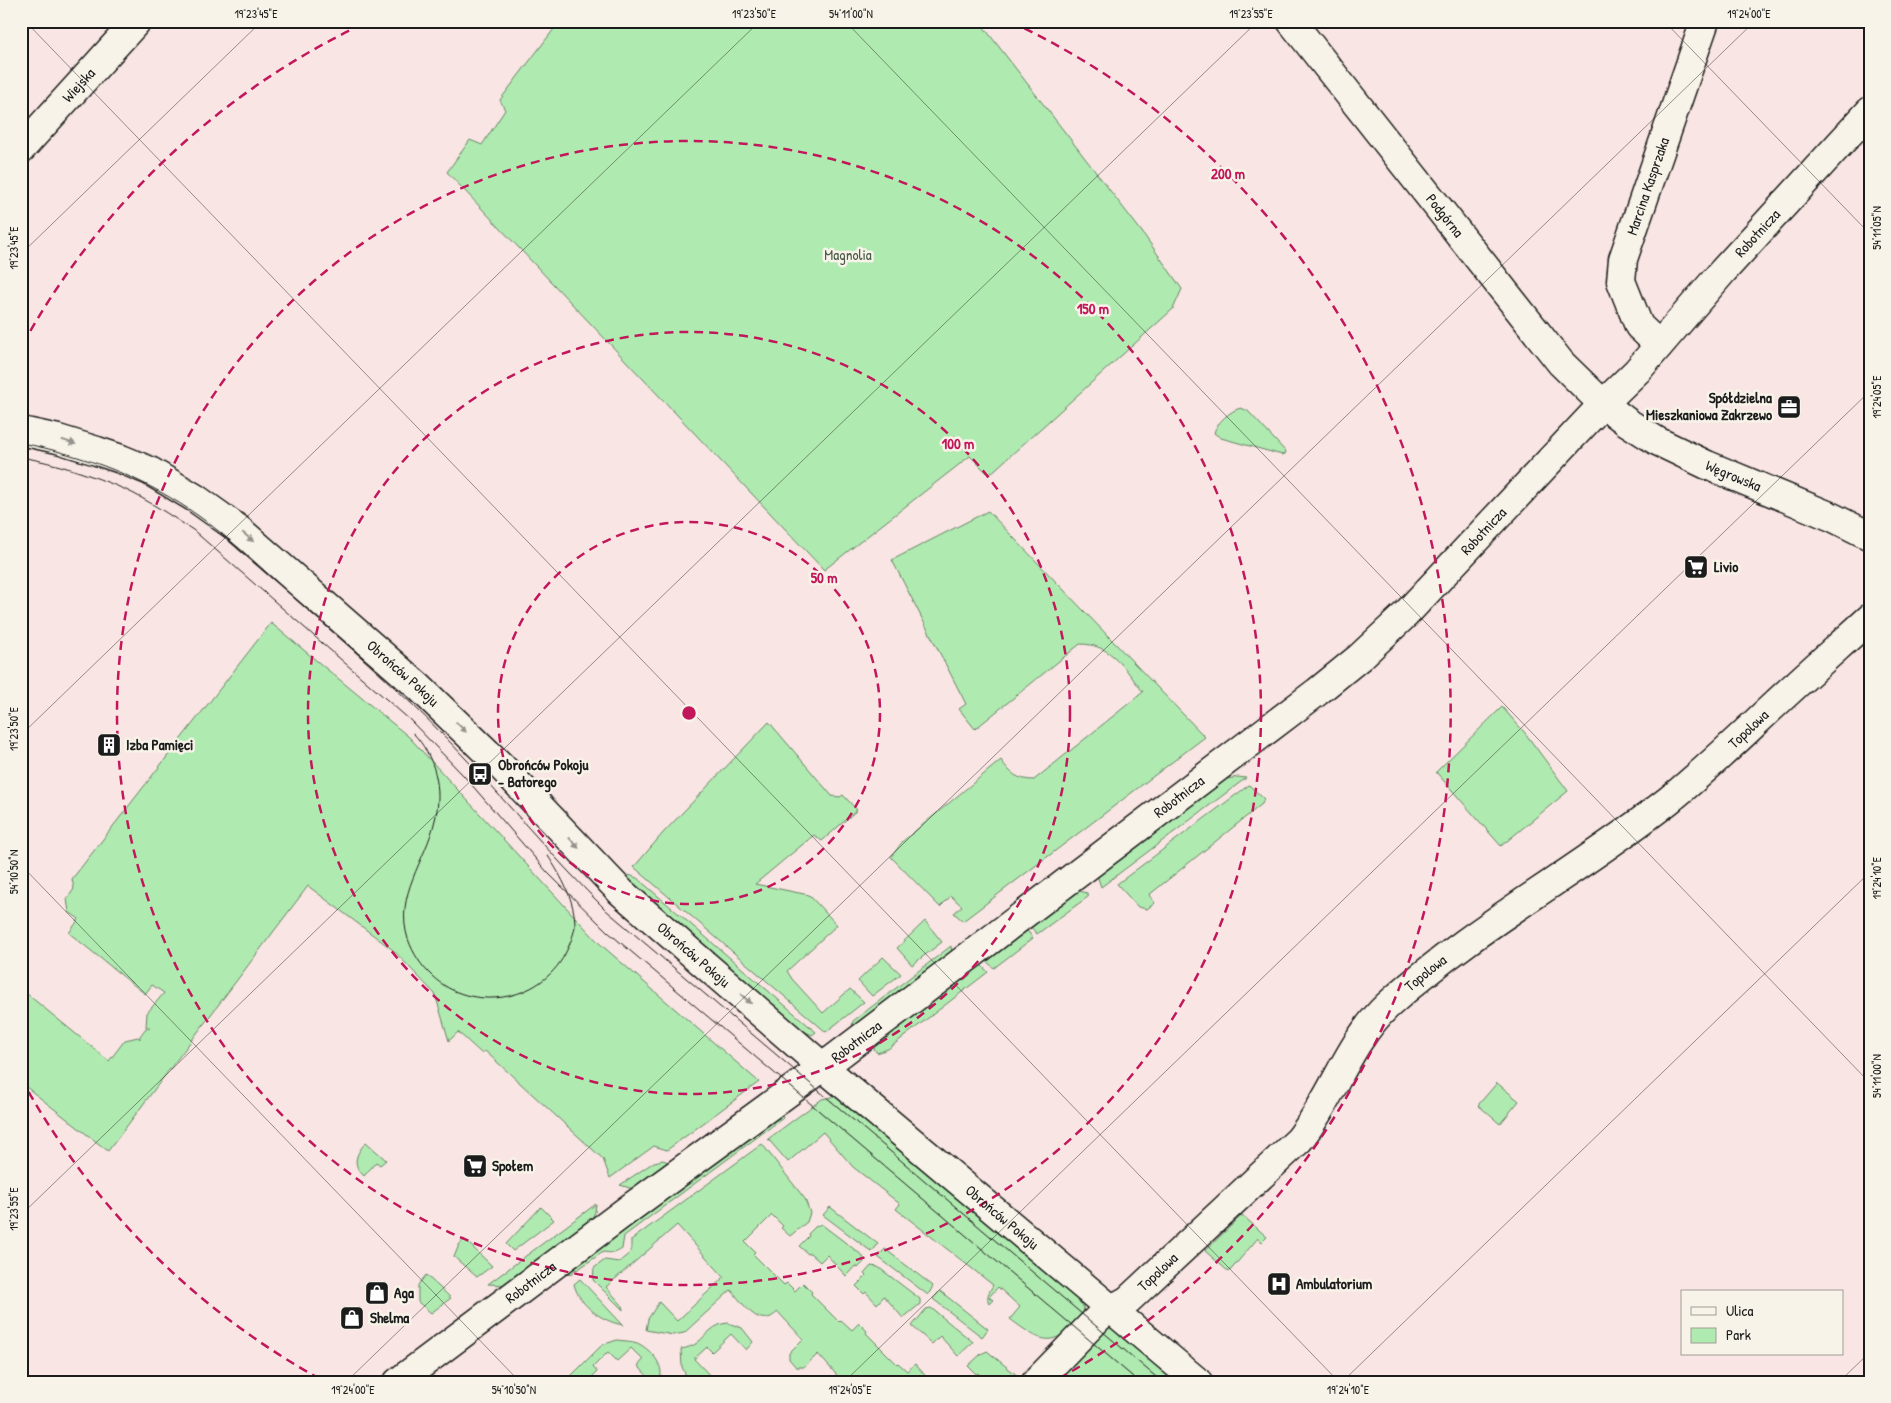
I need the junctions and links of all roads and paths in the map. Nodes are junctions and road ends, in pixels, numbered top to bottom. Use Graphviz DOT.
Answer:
graph roads {
  1 [pos="137,21"];
  2 [pos="1291,21"];
  3 [pos="1705,21"];
  4 [pos="1870,111"];
  5 [pos="21,148"];
  6 [pos="1659,345"];
  7 [pos="1603,404"];
  8 [pos="21,431"];
  9 [pos="1870,536"];
  10 [pos="1870,618"];
  11 [pos="823,1067"];
  12 [pos="1112,1309"];
  13 [pos="398,1382"];
  14 [pos="1036,1382"];
  15 [pos="1198,1382"];
  1 -- 5 [label="street, Wiejska"];
  2 -- 7 [label="street, Podgórna"];
  3 -- 6 [label="street, Marcina Kasprzaka"];
  4 -- 6 [label="street, Robotnicza"];
  6 -- 7 [label="street, Robotnicza"];
  7 -- 9 [label="street, Węgrowska"];
  7 -- 11 [label="street, Robotnicza"];
  8 -- 11 [label="street, Obrońców Pokoju, one-way"];
  10 -- 12 [label="street, Topolowa"];
  11 -- 12 [label="street, Obrońców Pokoju"];
  11 -- 13 [label="street, Robotnicza"];
  12 -- 14 [label="street, Topolowa"];
  12 -- 15 [label="street, Obrońców Pokoju"];
}
